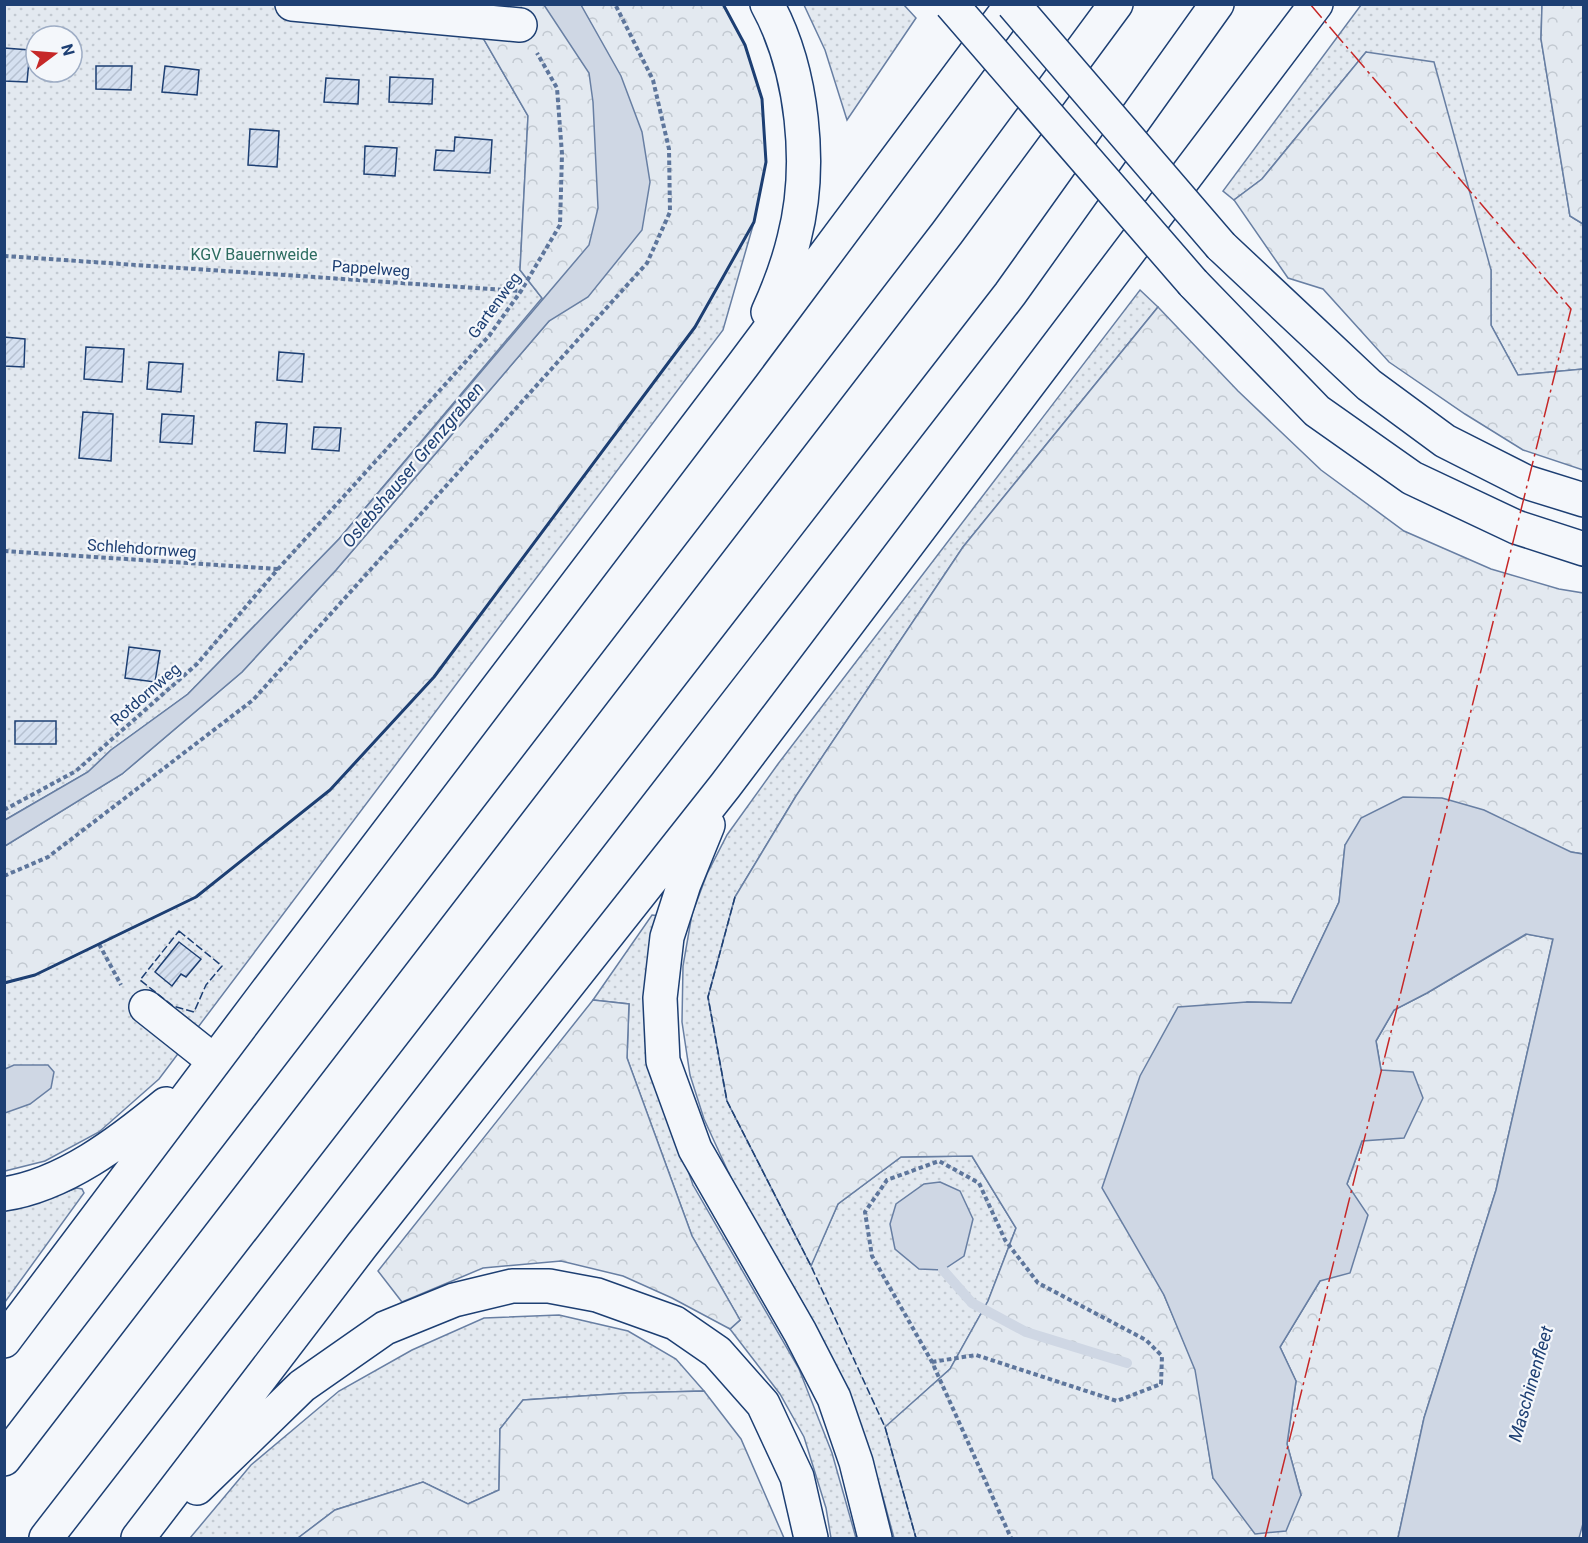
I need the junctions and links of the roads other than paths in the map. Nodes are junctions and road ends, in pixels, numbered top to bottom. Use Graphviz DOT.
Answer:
graph roads {
  1 [pos="292,4"];
  2 [pos="767,4"];
  3 [pos="951,4"];
  4 [pos="1012,4"];
  5 [pos="1116,4"];
  6 [pos="1217,4"];
  7 [pos="1316,4"];
  8 [pos="520,24"];
  9 [pos="743,365"];
  10 [pos="1584,500"];
  11 [pos="1584,549"];
  12 [pos="725,786"];
  13 [pos="146,1007"];
  14 [pos="212,1065"];
  15 [pos="4,1194"];
  16 [pos="4,1341"];
  17 [pos="4,1459"];
  18 [pos="46,1539"];
  19 [pos="138,1539"];
  20 [pos="144,1539"];
  21 [pos="811,1539"];
  22 [pos="875,1539"];
  1 -- 8 [label="main road"];
  2 -- 9 [label="main road"];
  3 -- 11 [label="main road, bridge"];
  4 -- 9 [label="main road"];
  4 -- 10 [label="main road, bridge"];
  5 -- 17 [label="main road"];
  6 -- 18 [label="main road"];
  7 -- 12 [label="main road"];
  9 -- 14 [label="main road"];
  12 -- 19 [label="main road"];
  12 -- 22 [label="main road"];
  13 -- 14 [label="main road"];
  14 -- 15 [label="main road"];
  14 -- 16 [label="main road"];
  20 -- 21 [label="main road"];
}
